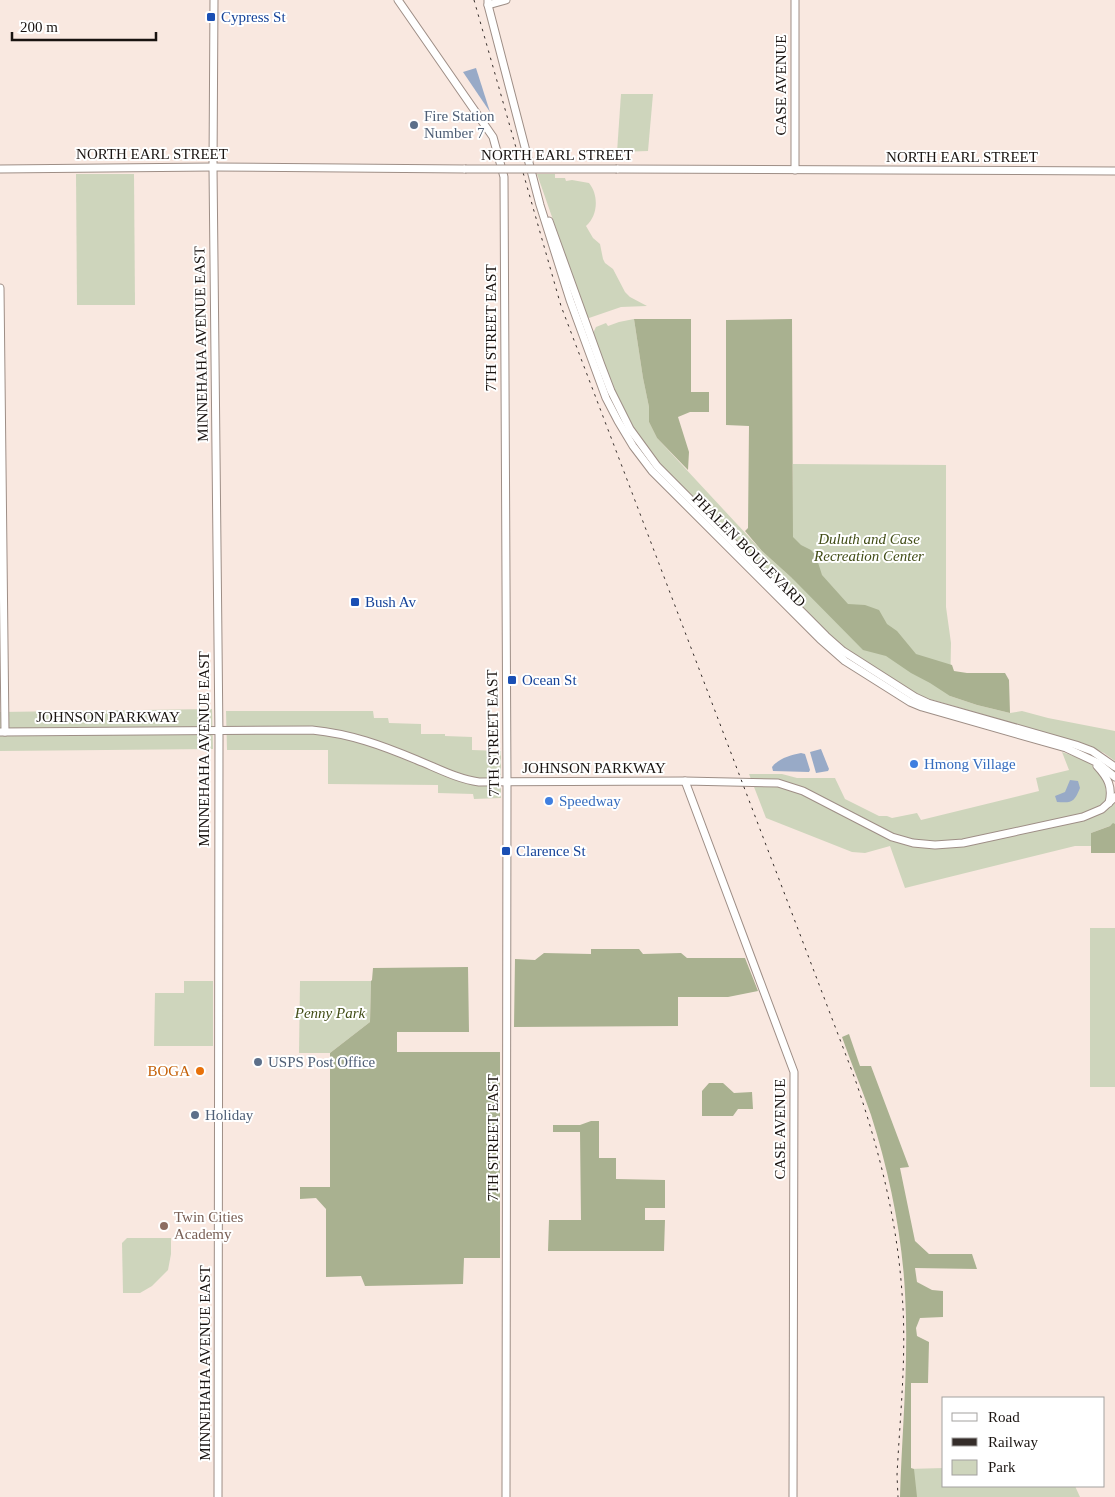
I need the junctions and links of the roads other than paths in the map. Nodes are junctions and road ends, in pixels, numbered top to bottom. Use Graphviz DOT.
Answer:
graph roads {
  1 [pos="214,0"];
  2 [pos="398,0"];
  3 [pos="506,0"];
  4 [pos="795,0"];
  5 [pos="486,2"];
  6 [pos="213,167"];
  7 [pos="0,169"];
  8 [pos="795,170"];
  9 [pos="1115,172"];
  10 [pos="534,176"];
  11 [pos="0,288"];
  12 [pos="218,730"];
  13 [pos="2,732"];
  14 [pos="1071,750"];
  15 [pos="1115,767"];
  16 [pos="1115,778"];
  17 [pos="685,781"];
  18 [pos="507,782"];
  19 [pos="1115,797"];
  20 [pos="1109,803"];
  21 [pos="218,1497"];
  22 [pos="506,1497"];
  23 [pos="793,1497"];
  1 -- 6 [label="street, MINNEHAHA AVENUE EAST"];
  2 -- 18 [label="street, 7TH STREET EAST"];
  3 -- 5 [label="street"];
  4 -- 8 [label="street, CASE AVENUE"];
  5 -- 10 [label="street, PHALEN BOULEVARD"];
  6 -- 7 [label="street, NORTH EARL STREET"];
  6 -- 8 [label="street, NORTH EARL STREET, bridge"];
  6 -- 12 [label="street, MINNEHAHA AVENUE EAST"];
  8 -- 9 [label="street, NORTH EARL STREET"];
  10 -- 14 [label="street, PHALEN BOULEVARD"];
  10 -- 15 [label="street, PHALEN BOULEVARD"];
  11 -- 13 [label="street"];
  12 -- 13 [label="street, JOHNSON PARKWAY"];
  12 -- 18 [label="street, JOHNSON PARKWAY"];
  12 -- 21 [label="street, MINNEHAHA AVENUE EAST"];
  14 -- 16 [label="street, PHALEN BOULEVARD"];
  14 -- 20 [label="street"];
  17 -- 18 [label="street, JOHNSON PARKWAY"];
  17 -- 20 [label="street, JOHNSON PARKWAY"];
  17 -- 23 [label="street, CASE AVENUE"];
  18 -- 22 [label="street, 7TH STREET EAST"];
  19 -- 20 [label="street, JOHNSON PARKWAY"];
}
